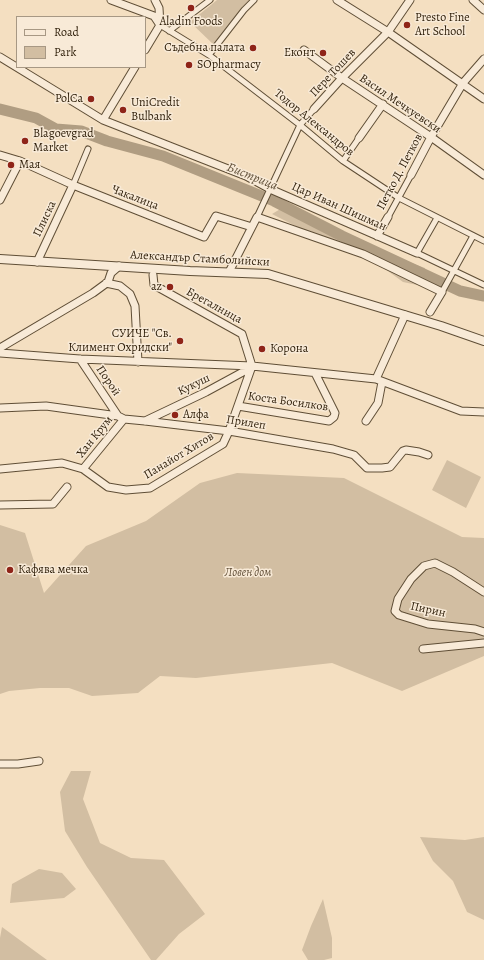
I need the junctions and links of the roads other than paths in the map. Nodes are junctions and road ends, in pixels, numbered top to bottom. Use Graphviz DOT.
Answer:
graph roads {
  1 [pos="111,0"];
  2 [pos="155,0"];
  3 [pos="210,0"];
  4 [pos="254,0"];
  5 [pos="337,0"];
  6 [pos="410,0"];
  7 [pos="473,0"];
  8 [pos="484,10"];
  9 [pos="160,26"];
  10 [pos="169,31"];
  11 [pos="388,32"];
  12 [pos="146,48"];
  13 [pos="304,50"];
  14 [pos="209,55"];
  15 [pos="0,57"];
  16 [pos="484,59"];
  17 [pos="16,67"];
  18 [pos="18,68"];
  19 [pos="134,68"];
  20 [pos="342,78"];
  21 [pos="463,83"];
  22 [pos="484,99"];
  23 [pos="383,104"];
  24 [pos="314,109"];
  25 [pos="102,120"];
  26 [pos="300,125"];
  27 [pos="431,137"];
  28 [pos="359,138"];
  29 [pos="88,149"];
  30 [pos="0,155"];
  31 [pos="20,161"];
  32 [pos="343,161"];
  33 [pos="411,175"];
  34 [pos="484,176"];
  35 [pos="73,186"];
  36 [pos="270,189"];
  37 [pos="399,198"];
  38 [pos="0,200"];
  39 [pos="257,217"];
  40 [pos="388,217"];
  41 [pos="437,218"];
  42 [pos="252,227"];
  43 [pos="377,236"];
  44 [pos="473,236"];
  45 [pos="484,241"];
  46 [pos="417,253"];
  47 [pos="0,259"];
  48 [pos="37,262"];
  49 [pos="119,266"];
  50 [pos="454,271"];
  51 [pos="229,272"];
  52 [pos="153,275"];
  53 [pos="106,283"];
  54 [pos="484,285"];
  55 [pos="442,292"];
  56 [pos="430,312"];
  57 [pos="405,315"];
  58 [pos="484,341"];
  59 [pos="0,348"];
  60 [pos="0,353"];
  61 [pos="80,359"];
  62 [pos="138,362"];
  63 [pos="252,366"];
  64 [pos="315,373"];
  65 [pos="379,380"];
  66 [pos="238,406"];
  67 [pos="0,408"];
  68 [pos="484,412"];
  69 [pos="121,418"];
  70 [pos="366,420"];
  71 [pos="145,421"];
  72 [pos="229,432"];
  73 [pos="428,455"];
  74 [pos="0,469"];
  75 [pos="83,469"];
  76 [pos="68,488"];
  77 [pos="0,505"];
  78 [pos="484,592"];
  79 [pos="484,632"];
  80 [pos="484,643"];
  81 [pos="423,649"];
  82 [pos="39,761"];
  83 [pos="0,764"];
  1 -- 9 [label="street"];
  2 -- 9 [label="street"];
  3 -- 10 [label="street"];
  4 -- 14 [label="street"];
  5 -- 11 [label="street"];
  6 -- 11 [label="street, Пере Тошев"];
  7 -- 8 [label="street"];
  9 -- 10 [label="street, Тодор Александров"];
  9 -- 12 [label="street"];
  10 -- 14 [label="street, Тодор Александров"];
  11 -- 20 [label="street, Пере Тошев"];
  11 -- 21 [label="street"];
  13 -- 20 [label="street, Васил Мечкуевски"];
  14 -- 26 [label="street, Тодор Александров"];
  15 -- 17 [label="street, Цар Иван Шишман"];
  16 -- 21 [label="street, Петко Д. Петков"];
  18 -- 25 [label="street, Цар Иван Шишман"];
  19 -- 25 [label="street"];
  20 -- 23 [label="street, Васил Мечкуевски"];
  20 -- 24 [label="street, Пере Тошев"];
  21 -- 22 [label="street"];
  21 -- 27 [label="street, Петко Д. Петков"];
  23 -- 27 [label="street, Васил Мечкуевски"];
  23 -- 28 [label="street"];
  24 -- 26 [label="street, Пере Тошев"];
  25 -- 36 [label="street, Цар Иван Шишман"];
  26 -- 32 [label="street, Тодор Александров"];
  26 -- 36 [label="street, Пере Тошев"];
  27 -- 33 [label="street, Петко Д. Петков"];
  27 -- 34 [label="street, Васил Мечкуевски"];
  28 -- 32 [label="street"];
  29 -- 35 [label="street"];
  30 -- 31 [label="street, Чакалица"];
  31 -- 35 [label="street, Чакалица"];
  31 -- 38 [label="street"];
  32 -- 37 [label="street, Тодор Александров"];
  33 -- 37 [label="street, Петко Д. Петков"];
  35 -- 42 [label="street, Чакалица"];
  35 -- 48 [label="street, Плиска"];
  36 -- 39 [label="street, Пере Тошев"];
  36 -- 43 [label="street, Цар Иван Шишман"];
  37 -- 40 [label="street, Петко Д. Петков"];
  37 -- 41 [label="street, Тодор Александров"];
  39 -- 42 [label="street"];
  39 -- 55 [label="street"];
  40 -- 43 [label="street, Петко Д. Петков"];
  41 -- 44 [label="street, Тодор Александров"];
  41 -- 46 [label="street"];
  42 -- 51 [label="street"];
  43 -- 46 [label="street, Цар Иван Шишман"];
  44 -- 45 [label="street, Тодор Александров"];
  44 -- 50 [label="street"];
  46 -- 50 [label="street, Цар Иван Шишман"];
  47 -- 48 [label="street, Александър Стамболийски"];
  48 -- 49 [label="street, Александър Стамболийски"];
  49 -- 51 [label="street, Александър Стамболийски"];
  49 -- 53 [label="street"];
  50 -- 54 [label="street, Цар Иван Шишман"];
  50 -- 55 [label="street"];
  51 -- 57 [label="street, Александър Стамболийски"];
  52 -- 63 [label="street, Брегалница"];
  53 -- 59 [label="street"];
  53 -- 62 [label="street"];
  55 -- 56 [label="street"];
  57 -- 58 [label="street, Александър Стамболийски"];
  57 -- 65 [label="street"];
  60 -- 61 [label="street"];
  61 -- 62 [label="street"];
  61 -- 69 [label="street, Порой"];
  62 -- 63 [label="street"];
  63 -- 64 [label="street"];
  63 -- 66 [label="street, Панайот Хитов"];
  63 -- 71 [label="street, Кукуш"];
  64 -- 65 [label="street"];
  64 -- 66 [label="street, Коста Босилков"];
  65 -- 68 [label="street"];
  65 -- 70 [label="street"];
  66 -- 72 [label="street, Панайот Хитов"];
  67 -- 69 [label="street, Прилеп"];
  69 -- 71 [label="street, Прилеп"];
  69 -- 75 [label="street, Хан Крум"];
  71 -- 72 [label="street, Прилеп"];
  72 -- 73 [label="street, Прилеп"];
  72 -- 75 [label="street, Панайот Хитов"];
  74 -- 75 [label="street, Панайот Хитов"];
  76 -- 77 [label="street"];
  78 -- 79 [label="street, Пирин"];
  80 -- 81 [label="street"];
  82 -- 83 [label="street"];
}
